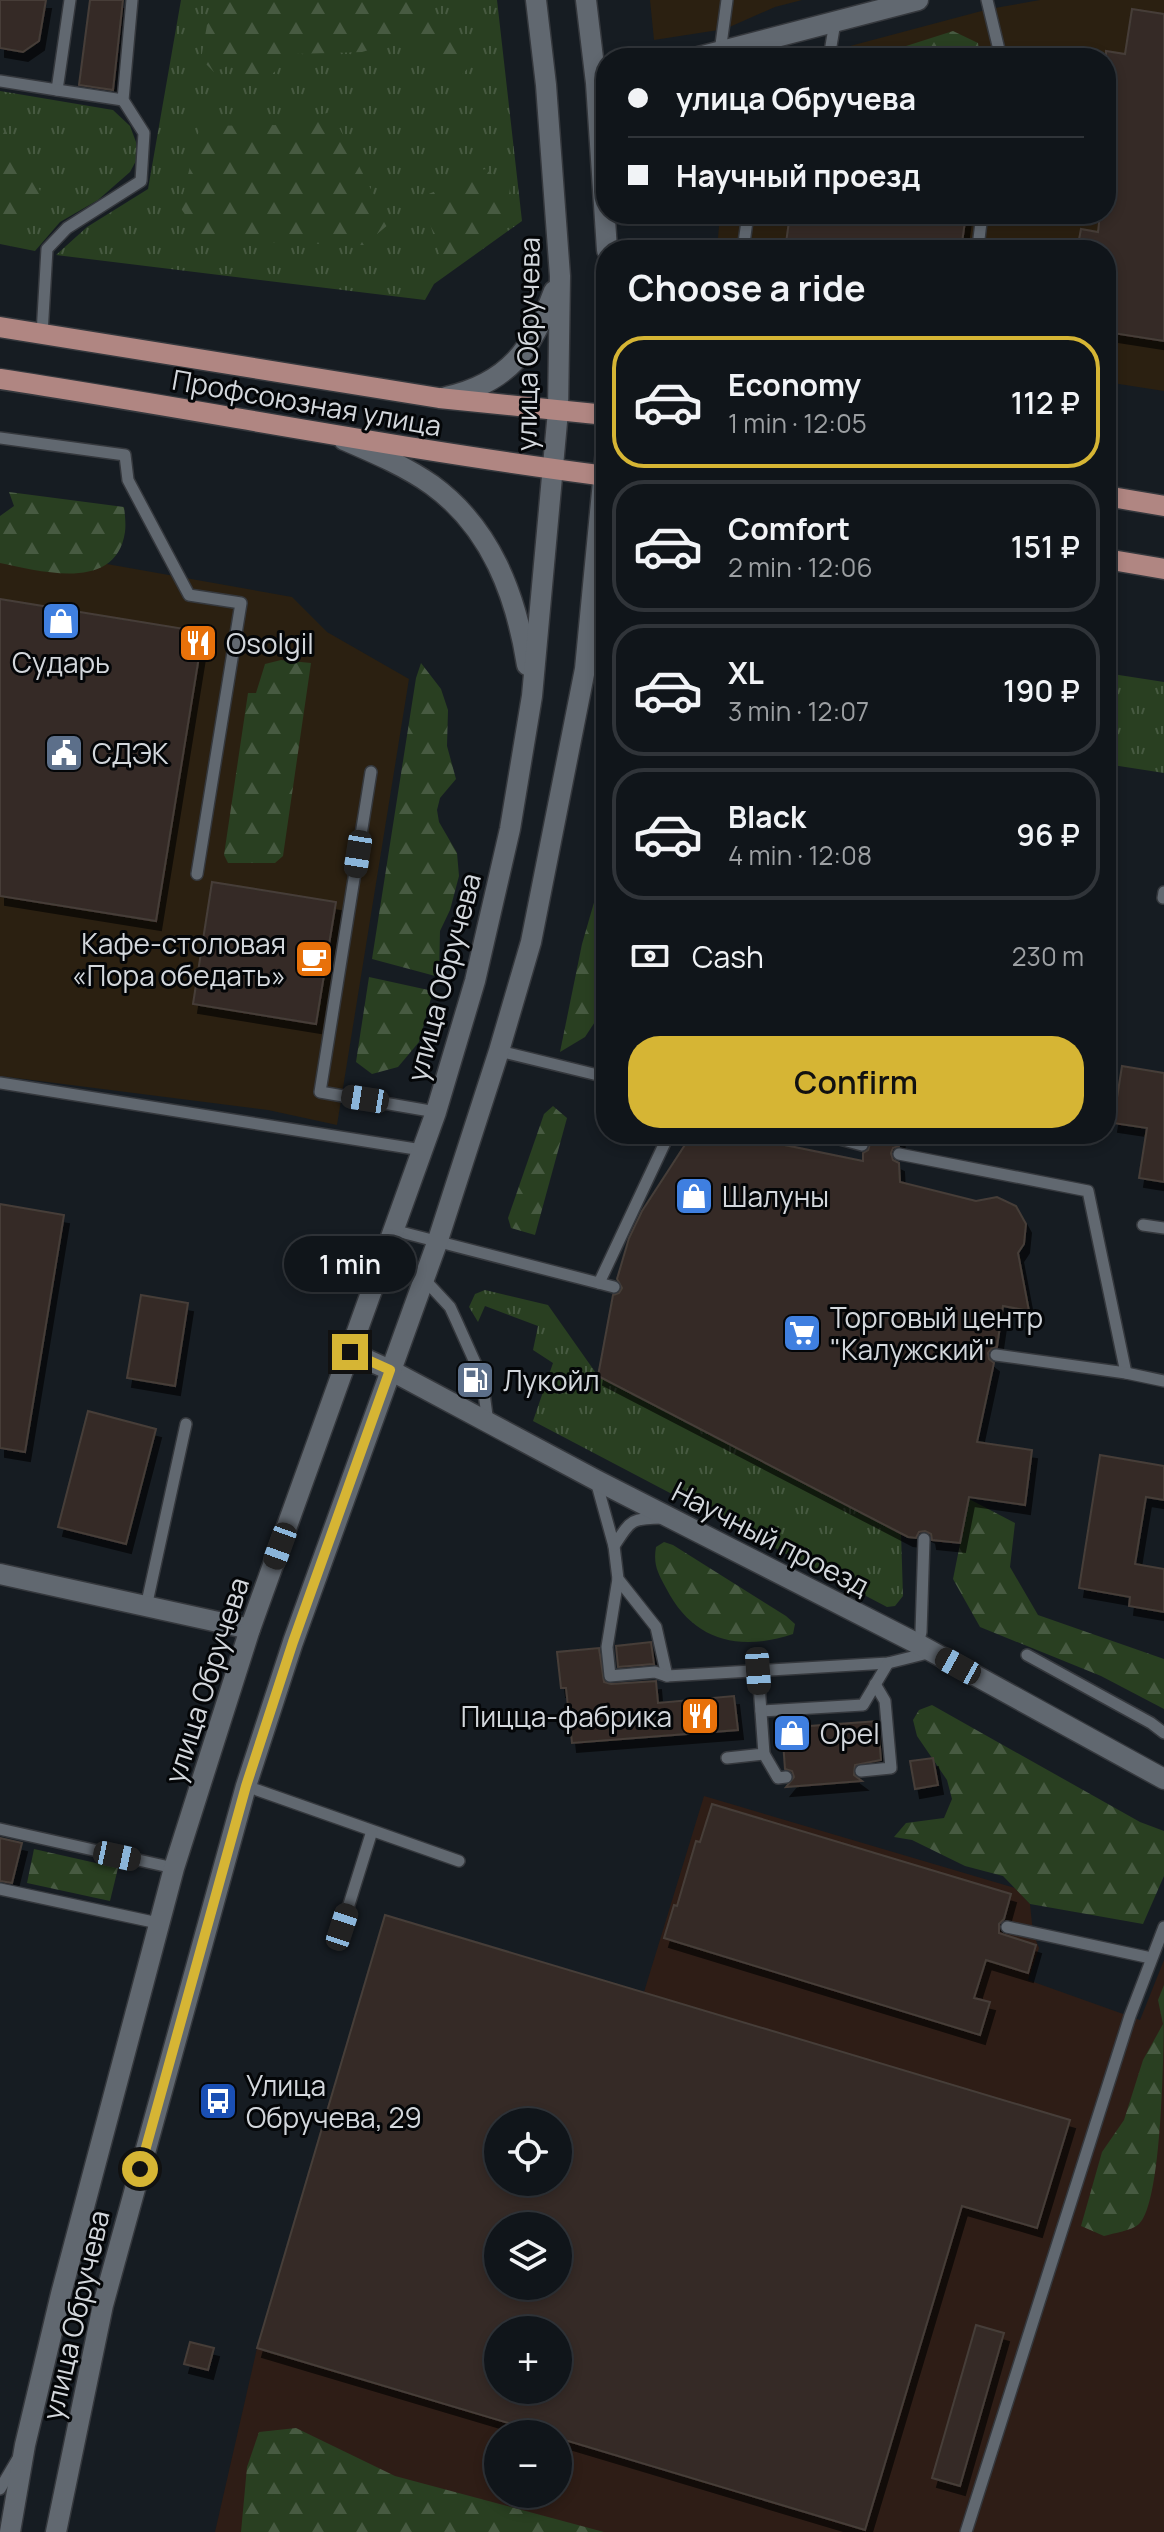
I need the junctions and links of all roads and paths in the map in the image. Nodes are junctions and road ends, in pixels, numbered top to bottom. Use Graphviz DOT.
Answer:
graph roads {
  1 [pos="70,0"];
  2 [pos="132,0"];
  3 [pos="536,0"];
  4 [pos="586,0"];
  5 [pos="727,0"];
  6 [pos="918,0"];
  7 [pos="987,0"];
  8 [pos="835,22"];
  9 [pos="721,48"];
  10 [pos="735,48"];
  11 [pos="831,48"];
  12 [pos="999,48"];
  13 [pos="596,55"];
  14 [pos="0,81"];
  15 [pos="57,90"];
  16 [pos="123,100"];
  17 [pos="560,276"];
  18 [pos="0,327"];
  19 [pos="42,334"];
  20 [pos="0,379"];
  21 [pos="439,398"];
  22 [pos="558,411"];
  23 [pos="596,414"];
  24 [pos="0,438"];
  25 [pos="339,438"];
  26 [pos="553,470"];
  27 [pos="596,475"];
  28 [pos="1116,498"];
  29 [pos="1164,506"];
  30 [pos="1116,561"];
  31 [pos="1164,569"];
  32 [pos="596,574"];
  33 [pos="596,590"];
  34 [pos="594,594"];
  35 [pos="532,696"];
  36 [pos="371,772"];
  37 [pos="197,874"];
  38 [pos="1164,892"];
  39 [pos="1163,898"];
  40 [pos="499,1051"];
  41 [pos="596,1075"];
  42 [pos="0,1083"];
  43 [pos="436,1112"];
  44 [pos="664,1144"];
  45 [pos="858,1144"];
  46 [pos="862,1145"];
  47 [pos="422,1150"];
  48 [pos="899,1154"];
  49 [pos="1143,1225"];
  50 [pos="1164,1228"];
  51 [pos="393,1230"];
  52 [pos="437,1243"];
  53 [pos="424,1279"];
  54 [pos="599,1283"];
  55 [pos="614,1287"];
  56 [pos="350,1352"];
  57 [pos="996,1355"];
  58 [pos="390,1370"];
  59 [pos="1126,1373"];
  60 [pos="1164,1381"];
  61 [pos="186,1424"];
  62 [pos="488,1424"];
  63 [pos="596,1480"];
  64 [pos="671,1518"];
  65 [pos="924,1539"];
  66 [pos="614,1546"];
  67 [pos="0,1574"];
  68 [pos="618,1579"];
  69 [pos="146,1607"];
  70 [pos="250,1629"];
  71 [pos="925,1648"];
  72 [pos="1027,1655"];
  73 [pos="888,1663"];
  74 [pos="758,1671"];
  75 [pos="667,1676"];
  76 [pos="875,1684"];
  77 [pos="761,1711"];
  78 [pos="1164,1733"];
  79 [pos="764,1754"];
  80 [pos="727,1758"];
  81 [pos="861,1771"];
  82 [pos="786,1777"];
  83 [pos="1164,1779"];
  84 [pos="246,1786"];
  85 [pos="0,1829"];
  86 [pos="372,1831"];
  87 [pos="459,1861"];
  88 [pos="174,1868"];
  89 [pos="0,1889"];
  90 [pos="158,1923"];
  91 [pos="342,1927"];
  92 [pos="1007,1927"];
  93 [pos="1164,1927"];
  94 [pos="1151,1958"];
  95 [pos="25,2445"];
  96 [pos="0,2489"];
  97 [pos="10,2532"];
  98 [pos="56,2532"];
  99 [pos="966,2532"];
  1 -- 15 [label="lane"];
  2 -- 16 [label="lane"];
  3 -- 17 [label="main road, улица Обручева"];
  4 -- 13 [label="main road"];
  5 -- 9 [label="lane"];
  6 -- 8 [label="main road"];
  7 -- 12 [label="lane"];
  8 -- 10 [label="main road"];
  8 -- 11 [label="lane"];
  14 -- 15 [label="lane"];
  15 -- 16 [label="lane"];
  16 -- 19 [label="lane"];
  17 -- 21 [label="main road"];
  17 -- 22 [label="main road, улица Обручева"];
  18 -- 19 [label="main road, Профсоюзная улица"];
  19 -- 21 [label="main road, Профсоюзная улица"];
  20 -- 25 [label="main road, Профсоюзная улица"];
  21 -- 22 [label="main road, Профсоюзная улица"];
  22 -- 23 [label="main road, Профсоюзная улица"];
  22 -- 26 [label="main road, улица Обручева"];
  24 -- 37 [label="lane"];
  25 -- 26 [label="main road, Профсоюзная улица"];
  25 -- 35 [label="main road"];
  26 -- 27 [label="main road, Профсоюзная улица"];
  26 -- 35 [label="main road, улица Обручева"];
  28 -- 29 [label="main road"];
  30 -- 31 [label="main road"];
  32 -- 34 [label="main road, улица Обручева"];
  33 -- 34 [label="main road"];
  34 -- 40 [label="main road, улица Обручева"];
  35 -- 43 [label="main road, улица Обручева"];
  36 -- 43 [label="lane"];
  38 -- 39 [label="lane"];
  40 -- 41 [label="lane"];
  40 -- 52 [label="main road, улица Обручева"];
  42 -- 47 [label="lane"];
  43 -- 47 [label="main road, улица Обручева"];
  44 -- 54 [label="lane"];
  45 -- 46 [label="lane"];
  47 -- 51 [label="main road, улица Обручева"];
  48 -- 59 [label="lane"];
  49 -- 50 [label="lane"];
  51 -- 52 [label="lane"];
  51 -- 56 [label="main road, улица Обручева"];
  52 -- 53 [label="main road, улица Обручева"];
  52 -- 54 [label="lane"];
  53 -- 58 [label="main road, улица Обручева"];
  53 -- 62 [label="lane"];
  54 -- 55 [label="lane"];
  56 -- 58 [label="main road, Научный проезд"];
  56 -- 70 [label="main road, улица Обручева"];
  57 -- 59 [label="lane"];
  58 -- 62 [label="main road, Научный проезд"];
  58 -- 84 [label="main road, улица Обручева"];
  59 -- 60 [label="lane"];
  61 -- 69 [label="lane"];
  62 -- 63 [label="main road, Научный проезд"];
  63 -- 64 [label="main road, Научный проезд"];
  63 -- 66 [label="lane"];
  64 -- 66 [label="lane"];
  64 -- 71 [label="main road, Научный проезд"];
  65 -- 71 [label="lane"];
  66 -- 68 [label="lane"];
  67 -- 69 [label="main road"];
  68 -- 75 [label="lane"];
  68 -- 75 [label="lane"];
  69 -- 70 [label="main road"];
  70 -- 88 [label="main road, улица Обручева"];
  71 -- 73 [label="lane"];
  71 -- 83 [label="main road, Научный проезд"];
  72 -- 78 [label="lane"];
  73 -- 74 [label="lane"];
  73 -- 76 [label="lane"];
  74 -- 75 [label="lane"];
  74 -- 77 [label="lane"];
  76 -- 77 [label="lane"];
  76 -- 81 [label="lane"];
  77 -- 79 [label="lane"];
  79 -- 80 [label="lane"];
  79 -- 82 [label="lane"];
  84 -- 86 [label="lane"];
  84 -- 98 [label="main road, улица Обручева"];
  85 -- 88 [label="lane"];
  86 -- 87 [label="lane"];
  86 -- 91 [label="lane"];
  88 -- 90 [label="main road, улица Обручева"];
  89 -- 90 [label="lane"];
  90 -- 95 [label="main road, улица Обручева"];
  92 -- 94 [label="lane"];
  93 -- 94 [label="lane"];
  94 -- 99 [label="lane"];
  95 -- 96 [label="lane"];
  95 -- 97 [label="main road, улица Обручева"];
}
